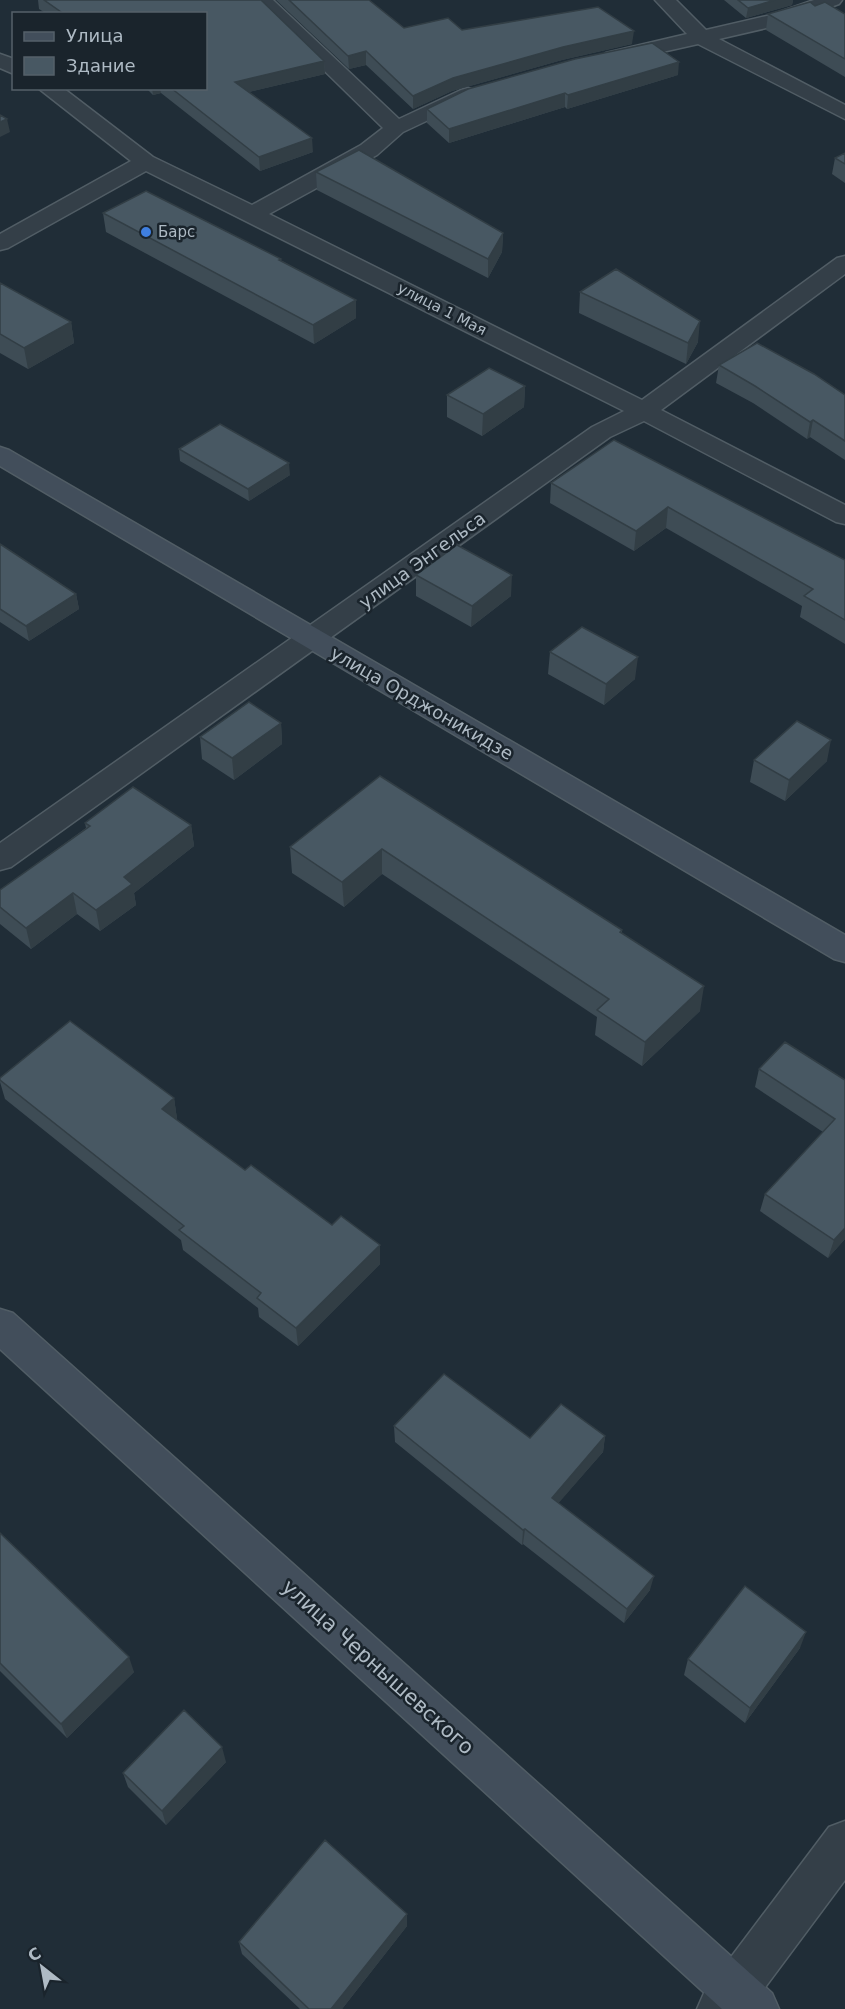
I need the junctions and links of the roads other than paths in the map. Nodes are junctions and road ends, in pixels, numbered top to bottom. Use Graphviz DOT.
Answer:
graph roads {
  1 [pos="261,0"];
  2 [pos="665,0"];
  3 [pos="832,0"];
  4 [pos="702,38"];
  5 [pos="592,62"];
  6 [pos="51,90"];
  7 [pos="482,91"];
  8 [pos="845,113"];
  9 [pos="396,128"];
  10 [pos="145,162"];
  11 [pos="252,214"];
  12 [pos="0,243"];
  13 [pos="845,263"];
  14 [pos="645,411"];
  15 [pos="0,455"];
  16 [pos="845,516"];
  17 [pos="312,639"];
  18 [pos="0,859"];
  19 [pos="845,950"];
  20 [pos="0,1325"];
  21 [pos="845,1843"];
  22 [pos="737,2003"];
  1 -- 9 [label="street"];
  2 -- 4 [label="street"];
  3 -- 4 [label="street"];
  4 -- 5 [label="street"];
  4 -- 8 [label="street"];
  6 -- 10 [label="street, улица 1 Мая"];
  7 -- 9 [label="street"];
  9 -- 11 [label="street"];
  10 -- 11 [label="street, улица 1 Мая"];
  10 -- 12 [label="street"];
  11 -- 14 [label="street, улица 1 Мая"];
  13 -- 14 [label="street, улица Энгельса"];
  14 -- 16 [label="street, улица 1 Мая"];
  14 -- 17 [label="street, улица Энгельса"];
  15 -- 17 [label="main road, улица Орджоникидзе"];
  17 -- 18 [label="street, улица Энгельса"];
  17 -- 19 [label="main road, улица Орджоникидзе"];
  20 -- 22 [label="main road, улица Чернышевского"];
  21 -- 22 [label="street"];
}
